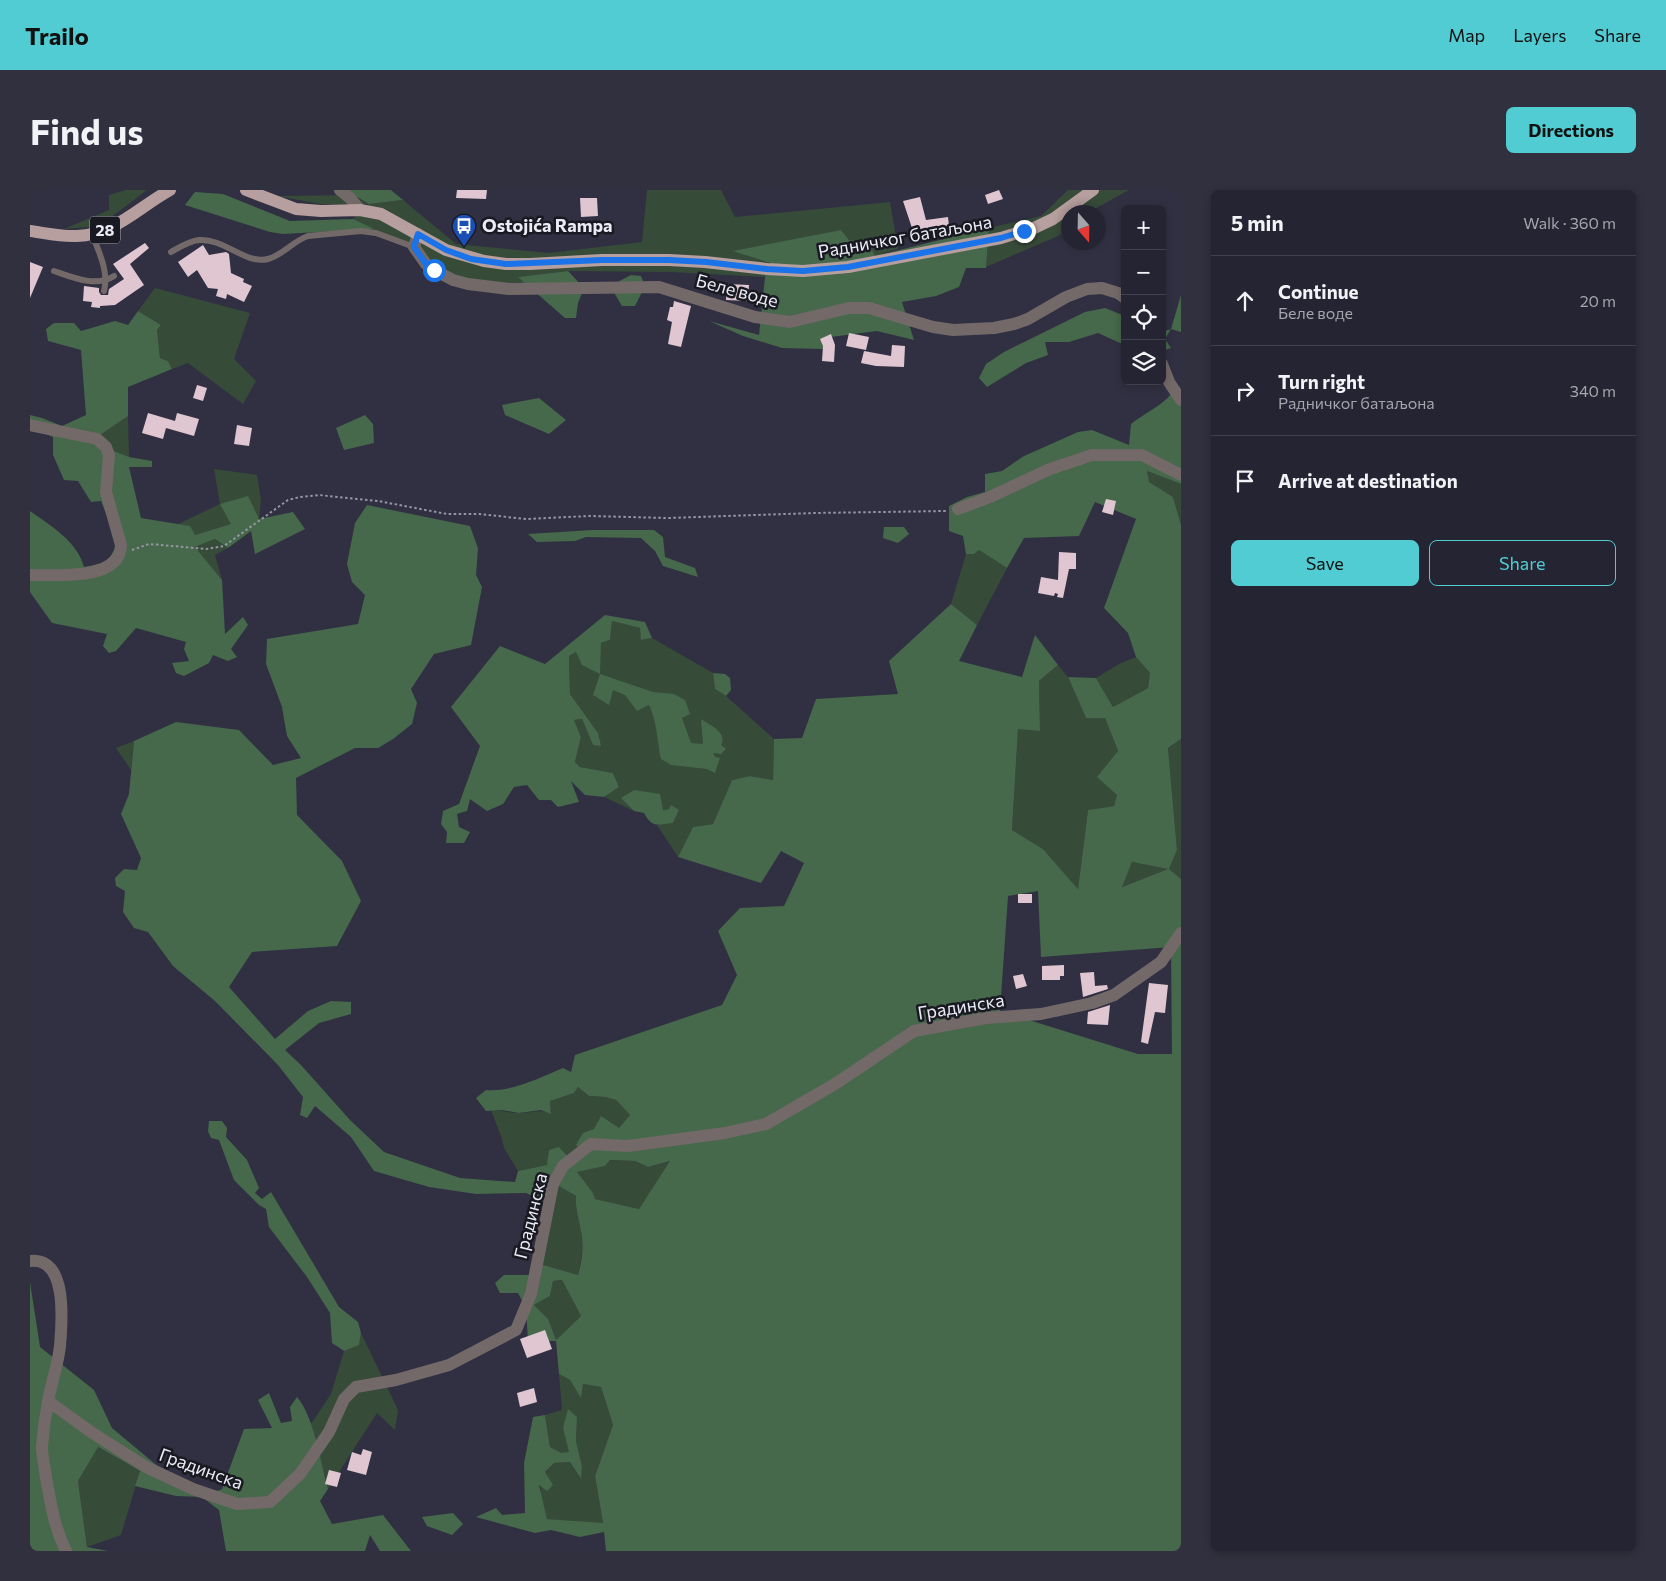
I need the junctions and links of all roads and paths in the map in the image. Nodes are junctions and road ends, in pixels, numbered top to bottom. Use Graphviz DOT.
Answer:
graph roads {
  1 [pos="170,190"];
  2 [pos="246,190"];
  3 [pos="340,190"];
  4 [pos="1093,190"];
  5 [pos="360,210"];
  6 [pos="30,231"];
  7 [pos="92,234"];
  8 [pos="416,240"];
  9 [pos="171,252"];
  10 [pos="54,272"];
  11 [pos="114,276"];
  12 [pos="107,280"];
  13 [pos="104,291"];
  14 [pos="1121,295"];
  15 [pos="1166,374"];
  16 [pos="1181,400"];
  17 [pos="30,425"];
  18 [pos="1181,475"];
  19 [pos="958,509"];
  20 [pos="120,554"];
  21 [pos="30,575"];
  22 [pos="1181,933"];
  23 [pos="30,1261"];
  24 [pos="48,1400"];
  25 [pos="66,1551"];
  1 -- 7 [label="main road, 28"];
  2 -- 5 [label="main road, Радничког батаљона"];
  3 -- 5 [label="street"];
  4 -- 8 [label="main road, Радничког батаљона"];
  5 -- 8 [label="main road, Радничког батаљона"];
  6 -- 7 [label="main road, 28"];
  7 -- 12 [label="lane"];
  8 -- 9 [label="lane"];
  8 -- 14 [label="street, Беле воде"];
  10 -- 12 [label="lane"];
  11 -- 12 [label="lane"];
  12 -- 13 [label="lane"];
  15 -- 16 [label="street"];
  17 -- 20 [label="street"];
  18 -- 19 [label="street"];
  19 -- 20 [label="path"];
  20 -- 21 [label="street"];
  22 -- 24 [label="street, Градинска"];
  23 -- 24 [label="street"];
  24 -- 25 [label="street"];
}
